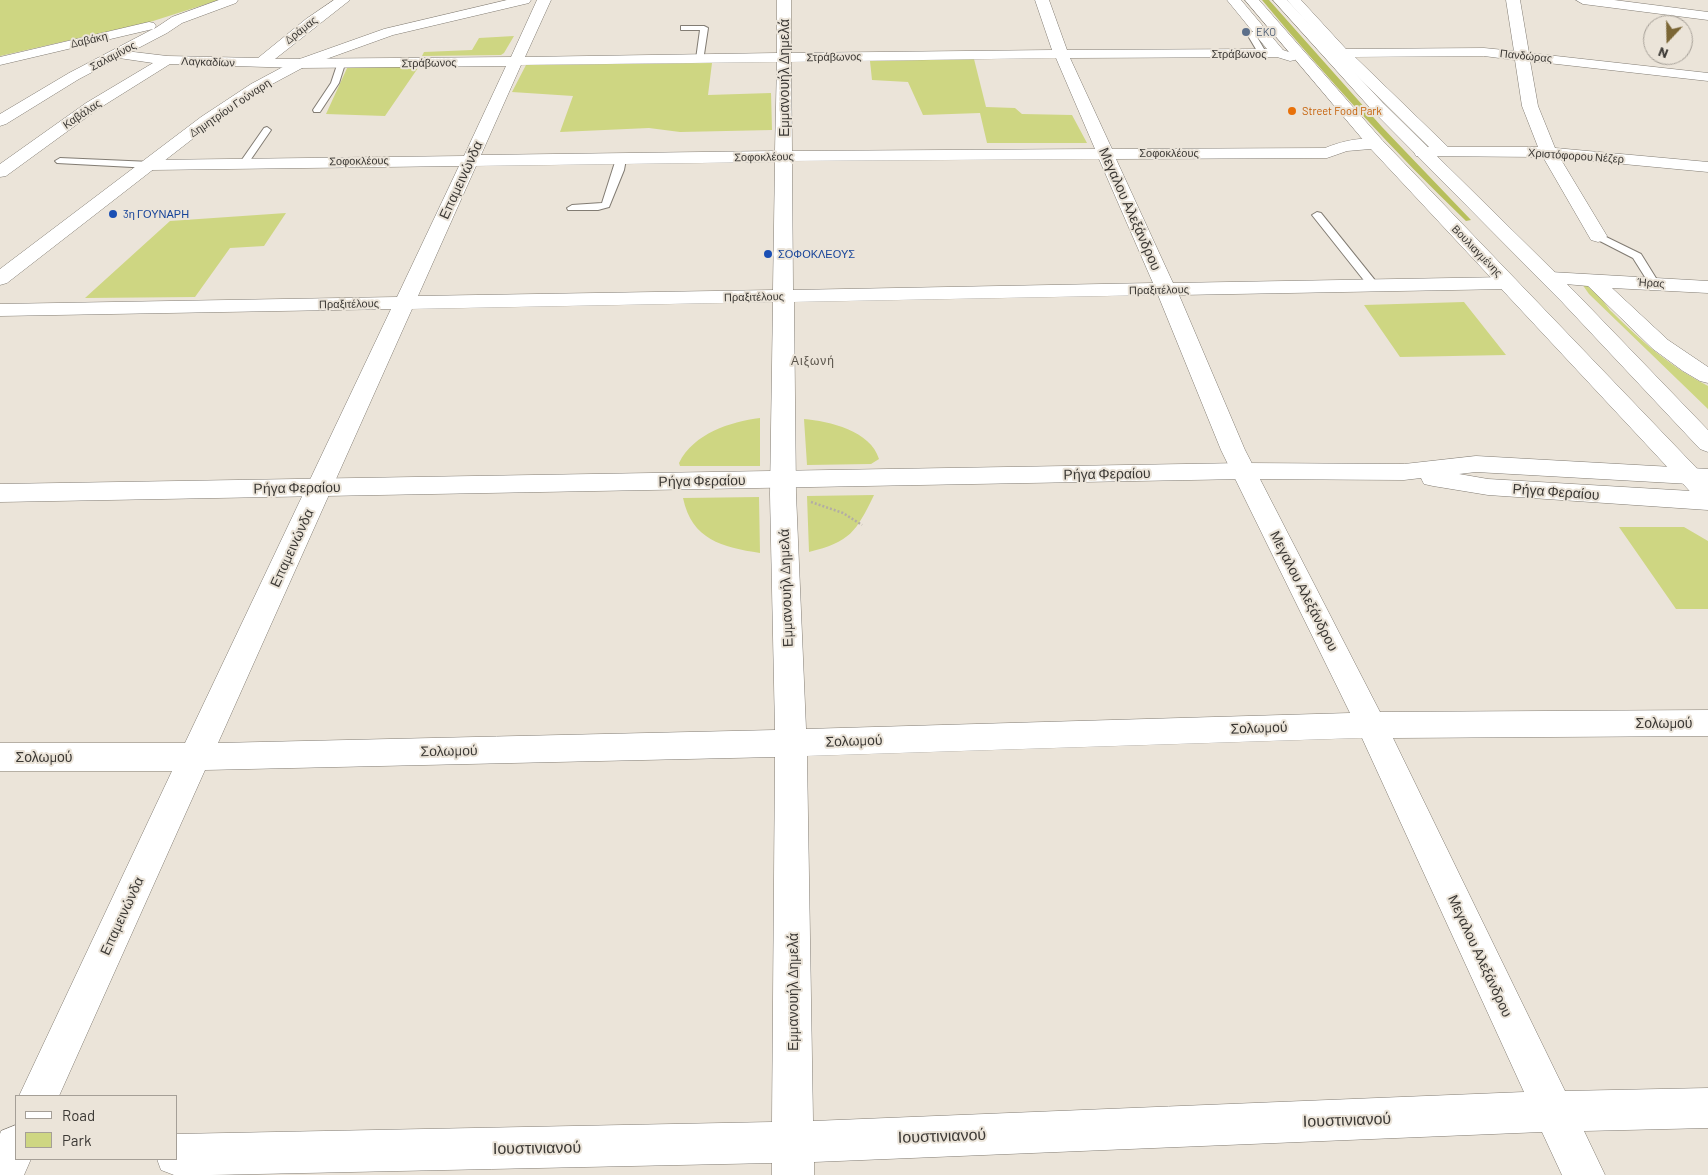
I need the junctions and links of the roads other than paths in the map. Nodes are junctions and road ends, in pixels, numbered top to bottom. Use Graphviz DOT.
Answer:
graph roads {
  1 [pos="231,0"];
  2 [pos="343,0"];
  3 [pos="524,0"];
  4 [pos="544,0"];
  5 [pos="784,0"];
  6 [pos="1042,0"];
  7 [pos="1234,0"];
  8 [pos="1280,0"];
  9 [pos="1294,0"];
  10 [pos="1513,0"];
  11 [pos="1583,0"];
  12 [pos="1708,16"];
  13 [pos="177,20"];
  14 [pos="684,28"];
  15 [pos="1256,28"];
  16 [pos="1342,53"];
  17 [pos="117,54"];
  18 [pos="1061,54"];
  19 [pos="1520,55"];
  20 [pos="784,57"];
  21 [pos="700,59"];
  22 [pos="167,60"];
  23 [pos="1302,60"];
  24 [pos="0,61"];
  25 [pos="516,62"];
  26 [pos="261,63"];
  27 [pos="299,64"];
  28 [pos="341,64"];
  29 [pos="1708,77"];
  30 [pos="318,110"];
  31 [pos="0,121"];
  32 [pos="267,130"];
  33 [pos="1376,144"];
  34 [pos="1422,152"];
  35 [pos="1444,152"];
  36 [pos="1548,152"];
  37 [pos="1106,153"];
  38 [pos="784,157"];
  39 [pos="621,159"];
  40 [pos="471,160"];
  41 [pos="60,161"];
  42 [pos="244,162"];
  43 [pos="151,165"];
  44 [pos="1708,167"];
  45 [pos="0,172"];
  46 [pos="572,208"];
  47 [pos="1317,215"];
  48 [pos="1598,236"];
  49 [pos="1550,278"];
  50 [pos="0,279"];
  51 [pos="1593,280"];
  52 [pos="1508,283"];
  53 [pos="1654,283"];
  54 [pos="1374,286"];
  55 [pos="1708,287"];
  56 [pos="1166,290"];
  57 [pos="784,296"];
  58 [pos="405,303"];
  59 [pos="0,310"];
  60 [pos="1708,376"];
  61 [pos="1700,431"];
  62 [pos="1708,444"];
  63 [pos="1244,471"];
  64 [pos="1404,472"];
  65 [pos="1700,477"];
  66 [pos="783,487"];
  67 [pos="320,488"];
  68 [pos="0,493"];
  69 [pos="1708,495"];
  70 [pos="1708,501"];
  71 [pos="1708,723"];
  72 [pos="1371,724"];
  73 [pos="791,743"];
  74 [pos="196,757"];
  75 [pos="0,758"];
  76 [pos="39,1095"];
  77 [pos="1708,1108"];
  78 [pos="1554,1111"];
  79 [pos="178,1155"];
  80 [pos="793,1159"];
  81 [pos="1584,1175"];
  1 -- 13 [label="street, Σαλαμίνος"];
  2 -- 26 [label="street, Δράμας"];
  3 -- 27 [label="street, Δημητρίου Γούναρη"];
  4 -- 25 [label="street, Επαμεινώνδα"];
  5 -- 20 [label="street, Εμμανουήλ Δημελά"];
  6 -- 18 [label="street, Μεγαλου Αλεξάνδρου"];
  7 -- 15 [label="street, Βουλιαγμένης"];
  8 -- 34 [label="street"];
  9 -- 16 [label="street"];
  10 -- 19 [label="street"];
  11 -- 12 [label="street"];
  13 -- 17 [label="street, Σαλαμίνος"];
  13 -- 24 [label="street, Δαβάκη"];
  14 -- 21 [label="lane"];
  15 -- 18 [label="street, Στράβωνος"];
  15 -- 23 [label="street, Βουλιαγμένης"];
  15 -- 23 [label="street, Στράβωνος"];
  16 -- 19 [label="street, Πανδώρας"];
  16 -- 35 [label="street"];
  17 -- 22 [label="street, Λαγκαδίων"];
  17 -- 31 [label="street, Σαλαμίνος"];
  18 -- 20 [label="street, Στράβωνος"];
  18 -- 37 [label="street, Μεγαλου Αλεξάνδρου"];
  19 -- 29 [label="street, Πανδώρας"];
  19 -- 36 [label="street"];
  20 -- 21 [label="street, Στράβωνος"];
  20 -- 38 [label="street, Εμμανουήλ Δημελά"];
  21 -- 25 [label="street, Στράβωνος"];
  22 -- 26 [label="street, Λαγκαδίων"];
  22 -- 45 [label="street, Καβάλας"];
  23 -- 33 [label="street, Βουλιαγμένης"];
  25 -- 28 [label="street, Στράβωνος"];
  25 -- 40 [label="street, Επαμεινώνδα"];
  26 -- 27 [label="street, Λαγκαδίων"];
  27 -- 28 [label="street, Στράβωνος"];
  27 -- 43 [label="street, Δημητρίου Γούναρη"];
  28 -- 30 [label="lane"];
  32 -- 42 [label="lane"];
  33 -- 37 [label="street, Σοφοκλέους"];
  33 -- 52 [label="street, Βουλιαγμένης"];
  34 -- 35 [label="street, Χριστόφορου Νέζερ"];
  34 -- 49 [label="street"];
  35 -- 36 [label="street, Χριστόφορου Νέζερ"];
  36 -- 44 [label="street, Χριστόφορου Νέζερ"];
  36 -- 48 [label="street"];
  37 -- 38 [label="street, Σοφοκλέους"];
  37 -- 56 [label="street, Μεγαλου Αλεξάνδρου"];
  38 -- 39 [label="street, Σοφοκλέους"];
  38 -- 57 [label="street, Εμμανουήλ Δημελά"];
  39 -- 40 [label="street, Σοφοκλέους"];
  39 -- 46 [label="lane"];
  40 -- 42 [label="street, Σοφοκλέους"];
  40 -- 58 [label="street, Επαμεινώνδα"];
  41 -- 43 [label="lane"];
  42 -- 43 [label="street, Σοφοκλέους"];
  43 -- 50 [label="street, Δημητρίου Γούναρη"];
  47 -- 54 [label="lane"];
  48 -- 53 [label="lane"];
  49 -- 51 [label="street, Ήρας"];
  49 -- 61 [label="street"];
  51 -- 53 [label="street, Ήρας"];
  51 -- 60 [label="street"];
  52 -- 54 [label="street, Πραξιτέλους"];
  52 -- 65 [label="street, Βουλιαγμένης"];
  53 -- 55 [label="street, Ήρας"];
  54 -- 56 [label="street, Πραξιτέλους"];
  56 -- 57 [label="street, Πραξιτέλους"];
  56 -- 63 [label="street, Μεγαλου Αλεξάνδρου"];
  57 -- 58 [label="street, Πραξιτέλους"];
  57 -- 66 [label="street, Εμμανουήλ Δημελά"];
  58 -- 59 [label="street, Πραξιτέλους"];
  58 -- 67 [label="street, Επαμεινώνδα"];
  61 -- 62 [label="street"];
  63 -- 64 [label="street, Ρήγα Φεραίου"];
  63 -- 66 [label="street, Ρήγα Φεραίου"];
  63 -- 72 [label="street, Μεγαλου Αλεξάνδρου"];
  64 -- 65 [label="street, Ρήγα Φεραίου"];
  64 -- 70 [label="street, Ρήγα Φεραίου"];
  65 -- 69 [label="street, Βουλιαγμένης"];
  66 -- 67 [label="street, Ρήγα Φεραίου"];
  66 -- 73 [label="street, Εμμανουήλ Δημελά"];
  67 -- 68 [label="street, Ρήγα Φεραίου"];
  67 -- 74 [label="street, Επαμεινώνδα"];
  71 -- 72 [label="street, Σολωμού"];
  72 -- 73 [label="street, Σολωμού"];
  72 -- 78 [label="street, Μεγαλου Αλεξάνδρου"];
  73 -- 74 [label="street, Σολωμού"];
  73 -- 80 [label="street, Εμμανουήλ Δημελά"];
  74 -- 75 [label="street, Σολωμού"];
  74 -- 76 [label="street, Επαμεινώνδα"];
  77 -- 78 [label="street, Ιουστινιανού"];
  78 -- 80 [label="street, Ιουστινιανού"];
  78 -- 81 [label="street, Μεγαλου Αλεξάνδρου"];
  79 -- 80 [label="street, Ιουστινιανού"];
}
